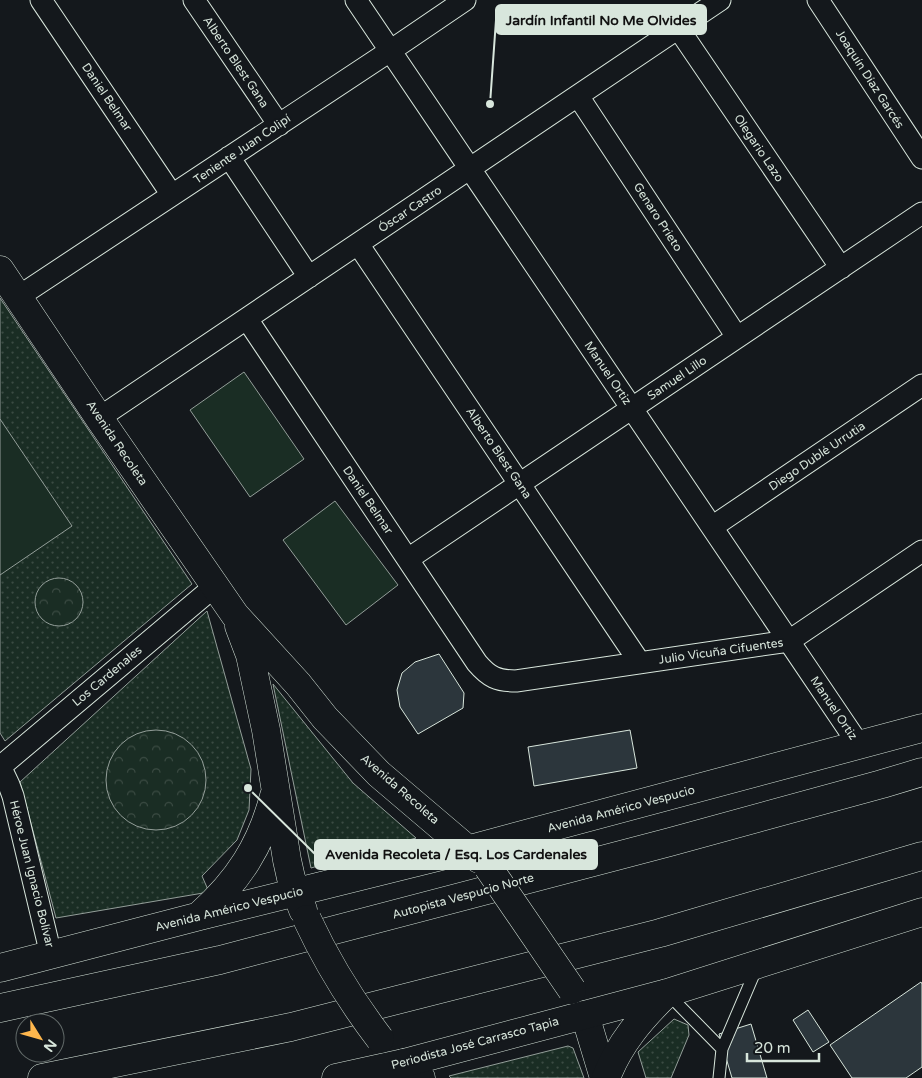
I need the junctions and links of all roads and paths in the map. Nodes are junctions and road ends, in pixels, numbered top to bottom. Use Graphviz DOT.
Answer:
graph roads {
  1 [pos="41,0"];
  2 [pos="194,0"];
  3 [pos="356,0"];
  4 [pos="465,0"];
  5 [pos="720,0"];
  6 [pos="818,0"];
  7 [pos="678,28"];
  8 [pos="390,51"];
  9 [pos="578,96"];
  10 [pos="278,124"];
  11 [pos="229,158"];
  12 [pos="922,158"];
  13 [pos="470,168"];
  14 [pos="172,195"];
  15 [pos="922,213"];
  16 [pos="358,244"];
  17 [pos="840,268"];
  18 [pos="0,270"];
  19 [pos="309,277"];
  20 [pos="18,297"];
  21 [pos="247,318"];
  22 [pos="737,337"];
  23 [pos="922,386"];
  24 [pos="632,408"];
  25 [pos="99,418"];
  26 [pos="520,484"];
  27 [pos="712,527"];
  28 [pos="922,551"];
  29 [pos="408,560"];
  30 [pos="215,586"];
  31 [pos="235,615"];
  32 [pos="789,641"];
  33 [pos="640,663"];
  34 [pos="494,678"];
  35 [pos="922,728"];
  36 [pos="859,745"];
  37 [pos="0,767"];
  38 [pos="922,772"];
  39 [pos="276,788"];
  40 [pos="922,856"];
  41 [pos="479,858"];
  42 [pos="296,892"];
  43 [pos="922,912"];
  44 [pos="200,916"];
  45 [pos="51,955"];
  46 [pos="759,963"];
  47 [pos="0,968"];
  48 [pos="667,992"];
  49 [pos="0,1008"];
  50 [pos="585,1014"];
  51 [pos="722,1049"];
  52 [pos="412,1070"];
  53 [pos="42,1078"];
  54 [pos="336,1078"];
  55 [pos="605,1078"];
  56 [pos="719,1078"];
  1 -- 14 [label="street, Daniel Belmar"];
  2 -- 10 [label="street, Alberto Blest Gana"];
  3 -- 8 [label="street, Manuel Ortiz"];
  4 -- 8 [label="street, Teniente Juan Colipí"];
  5 -- 7 [label="street, Óscar Castro"];
  6 -- 12 [label="street, Joaquín Díaz Garcés"];
  7 -- 9 [label="street, Óscar Castro"];
  7 -- 17 [label="street, Olegario Lazo"];
  8 -- 10 [label="street, Teniente Juan Colipí"];
  8 -- 13 [label="street, Manuel Ortiz"];
  9 -- 13 [label="street, Óscar Castro"];
  9 -- 22 [label="street, Genaro Prieto"];
  10 -- 11 [label="street, Teniente Juan Colipí"];
  11 -- 14 [label="street, Teniente Juan Colipí"];
  11 -- 19 [label="street"];
  13 -- 16 [label="street, Óscar Castro"];
  13 -- 24 [label="street, Manuel Ortiz"];
  14 -- 20 [label="street, Teniente Juan Colipí"];
  15 -- 17 [label="street, Samuel Lillo"];
  16 -- 19 [label="street, Óscar Castro"];
  16 -- 26 [label="street, Alberto Blest Gana"];
  17 -- 22 [label="street, Samuel Lillo"];
  18 -- 20 [label="main road, Avenida Recoleta"];
  19 -- 21 [label="street, Óscar Castro"];
  20 -- 25 [label="main road, Avenida Recoleta"];
  21 -- 25 [label="street, Óscar Castro"];
  21 -- 29 [label="street, Daniel Belmar"];
  22 -- 24 [label="street, Samuel Lillo"];
  23 -- 27 [label="street, Diego Dublé Urrutia"];
  24 -- 26 [label="street, Samuel Lillo"];
  24 -- 27 [label="street, Manuel Ortiz"];
  25 -- 30 [label="main road, Avenida Recoleta"];
  26 -- 29 [label="street, Samuel Lillo"];
  26 -- 33 [label="street, Alberto Blest Gana"];
  27 -- 32 [label="street, Manuel Ortiz"];
  28 -- 32 [label="street, Julio Vicuña Cifuentes"];
  29 -- 34 [label="street, Daniel Belmar"];
  30 -- 31 [label="main road, Avenida Recoleta"];
  30 -- 37 [label="street, Los Cardenales"];
  31 -- 39 [label="main road, Avenida Recoleta"];
  31 -- 41 [label="main road, Avenida Recoleta"];
  32 -- 33 [label="street, Julio Vicuña Cifuentes"];
  32 -- 36 [label="street, Manuel Ortiz"];
  33 -- 34 [label="street, Julio Vicuña Cifuentes"];
  35 -- 36 [label="main road, Avenida Américo Vespucio"];
  36 -- 41 [label="main road, Avenida Américo Vespucio"];
  37 -- 45 [label="street, Héroe Juan Ignacio Bolívar"];
  38 -- 49 [label="main road, Autopista Vespucio Norte"];
  39 -- 42 [label="main road, Avenida Recoleta"];
  39 -- 44 [label="main road"];
  40 -- 53 [label="main road"];
  41 -- 42 [label="main road, Avenida Américo Vespucio"];
  41 -- 50 [label="main road, Avenida Recoleta, bridge"];
  42 -- 44 [label="main road, Avenida Américo Vespucio"];
  42 -- 52 [label="main road, Avenida Recoleta, bridge"];
  43 -- 46 [label="main road"];
  44 -- 45 [label="main road, Avenida Américo Vespucio"];
  45 -- 47 [label="main road, Avenida Américo Vespucio"];
  46 -- 48 [label="main road"];
  46 -- 51 [label="lane"];
  48 -- 50 [label="main road"];
  48 -- 51 [label="lane"];
  48 -- 55 [label="main road"];
  50 -- 52 [label="main road, Periodista José Carrasco Tapia"];
  50 -- 55 [label="main road, Avenida Recoleta"];
  51 -- 56 [label="lane"];
  52 -- 54 [label="main road, Periodista José Carrasco Tapia"];
}
